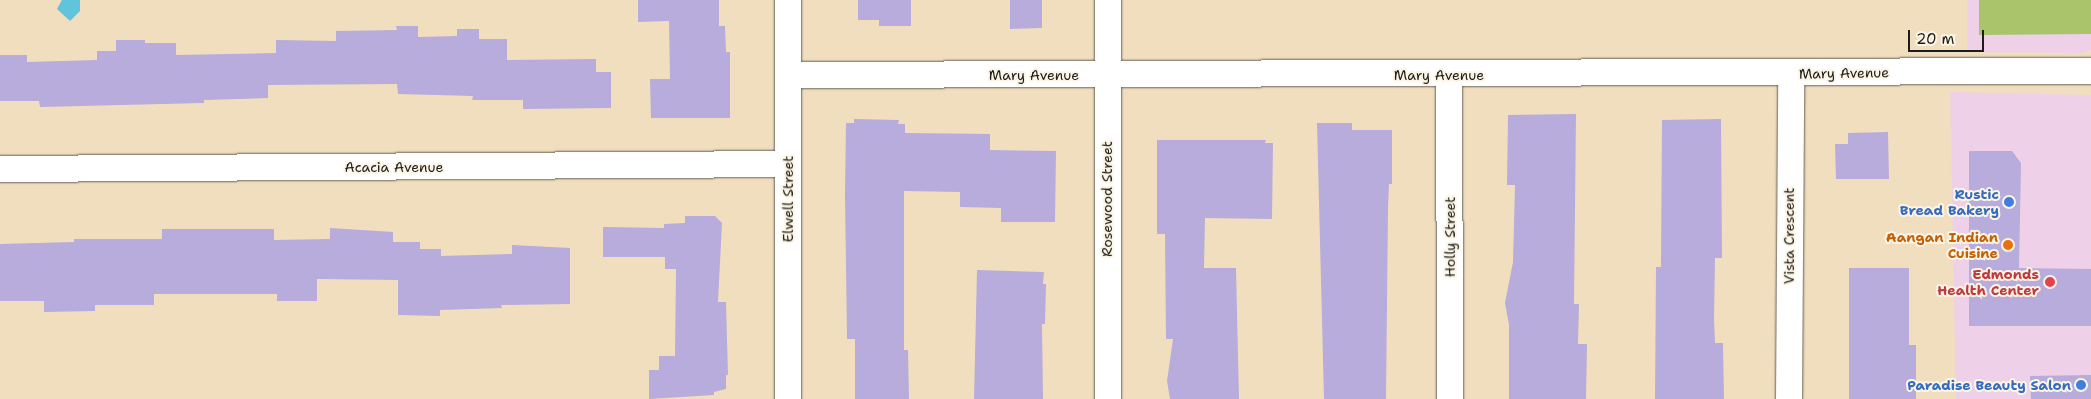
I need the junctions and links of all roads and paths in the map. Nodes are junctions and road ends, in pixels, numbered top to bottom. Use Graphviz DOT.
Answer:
graph roads {
  1 [pos="788,0"];
  2 [pos="1108,0"];
  3 [pos="2091,71"];
  4 [pos="1791,74"];
  5 [pos="1106,75"];
  6 [pos="788,76"];
  7 [pos="1450,76"];
  8 [pos="788,164"];
  9 [pos="0,169"];
  10 [pos="788,399"];
  11 [pos="1108,399"];
  12 [pos="1450,399"];
  13 [pos="1789,399"];
  1 -- 6 [label="street, Elwell Street"];
  2 -- 5 [label="street, Rosewood Street"];
  3 -- 4 [label="street, Mary Avenue"];
  4 -- 7 [label="street, Mary Avenue"];
  4 -- 13 [label="street, Vista Crescent"];
  5 -- 6 [label="street, Mary Avenue"];
  5 -- 7 [label="street, Mary Avenue"];
  5 -- 11 [label="street, Rosewood Street"];
  6 -- 8 [label="street, Elwell Street"];
  7 -- 12 [label="street, Holly Street"];
  8 -- 9 [label="street, Acacia Avenue"];
  8 -- 10 [label="street, Elwell Street"];
}
